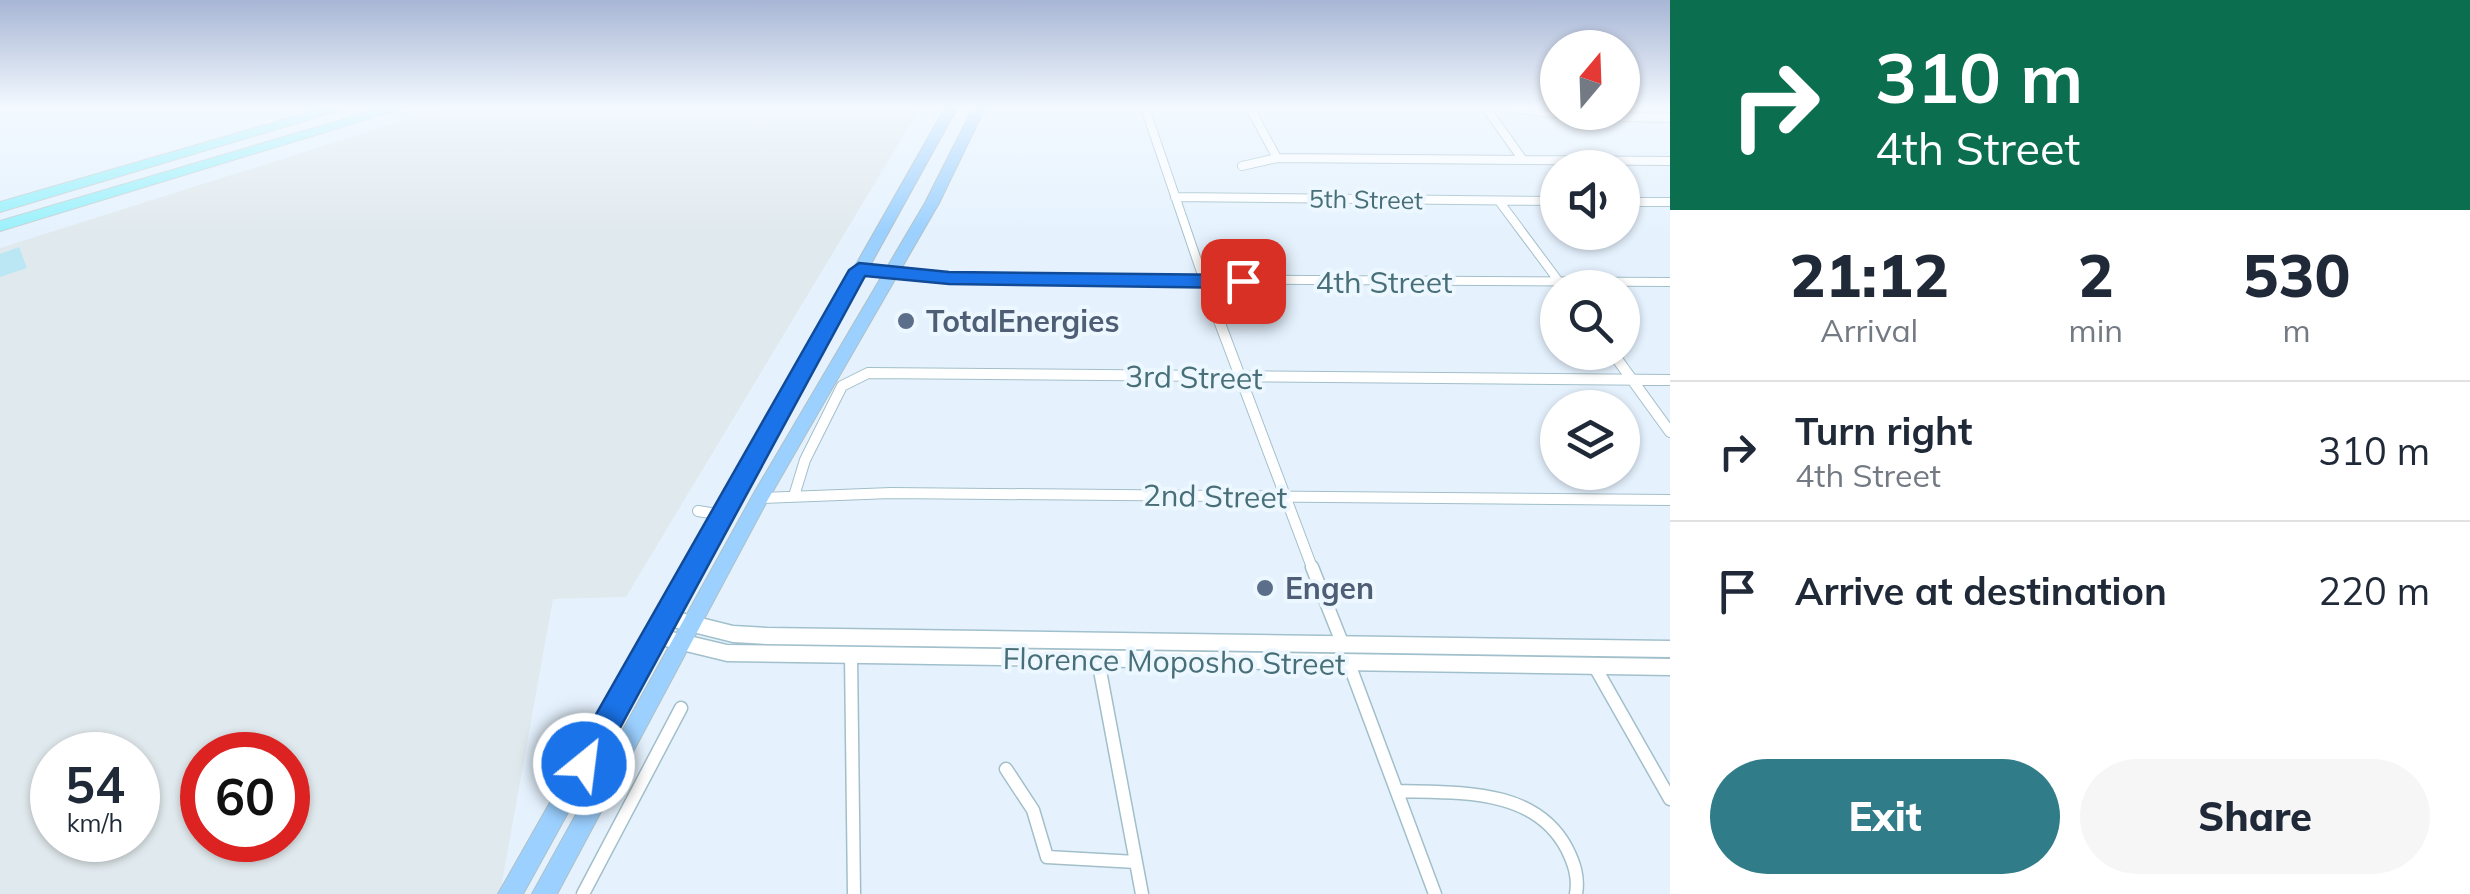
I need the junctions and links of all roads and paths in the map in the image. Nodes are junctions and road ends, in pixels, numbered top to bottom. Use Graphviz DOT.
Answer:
graph roads {
  1 [pos="198,150"];
  2 [pos="257,150"];
  3 [pos="927,150"];
  4 [pos="958,150"];
  5 [pos="1159,150"];
  6 [pos="1273,150"];
  7 [pos="1514,150"];
  8 [pos="1277,158"];
  9 [pos="1522,160"];
  10 [pos="1670,161"];
  11 [pos="1242,166"];
  12 [pos="1175,197"];
  13 [pos="1499,201"];
  14 [pos="1540,201"];
  15 [pos="1640,202"];
  16 [pos="1670,202"];
  17 [pos="0,208"];
  18 [pos="0,226"];
  19 [pos="859,270"];
  20 [pos="1550,270"];
  21 [pos="889,274"];
  22 [pos="1203,281"];
  23 [pos="1670,282"];
  24 [pos="1640,283"];
  25 [pos="1540,285"];
  26 [pos="1625,370"];
  27 [pos="1238,378"];
  28 [pos="1632,379"];
  29 [pos="1670,380"];
  30 [pos="1670,432"];
  31 [pos="794,496"];
  32 [pos="1286,497"];
  33 [pos="760,498"];
  34 [pos="1670,500"];
  35 [pos="698,511"];
  36 [pos="724,516"];
  37 [pos="660,626"];
  38 [pos="685,632"];
  39 [pos="1670,648"];
  40 [pos="1346,654"];
  41 [pos="850,656"];
  42 [pos="1098,660"];
  43 [pos="1595,667"];
  44 [pos="1670,668"];
  45 [pos="681,708"];
  46 [pos="1006,770"];
  47 [pos="1397,791"];
  48 [pos="1670,799"];
  49 [pos="1136,862"];
  50 [pos="510,894"];
  51 [pos="544,894"];
  52 [pos="583,894"];
  53 [pos="854,894"];
  54 [pos="1142,894"];
  55 [pos="1435,894"];
  56 [pos="1576,894"];
  1 -- 17 [label="highway"];
  2 -- 18 [label="highway"];
  3 -- 19 [label="main road"];
  4 -- 21 [label="main road"];
  5 -- 12 [label="street"];
  6 -- 8 [label="street"];
  7 -- 9 [label="street"];
  8 -- 9 [label="street"];
  8 -- 11 [label="street"];
  9 -- 10 [label="street"];
  12 -- 13 [label="street, 5th Street"];
  12 -- 22 [label="street"];
  13 -- 14 [label="street, 5th Street"];
  13 -- 20 [label="street"];
  15 -- 16 [label="street"];
  19 -- 21 [label="street, 4th Street"];
  19 -- 36 [label="main road"];
  21 -- 22 [label="street, 4th Street"];
  21 -- 33 [label="main road"];
  22 -- 25 [label="street, 4th Street"];
  22 -- 27 [label="street"];
  23 -- 24 [label="street, 4th Street"];
  26 -- 28 [label="street"];
  27 -- 28 [label="street, 3rd Street"];
  27 -- 31 [label="street, 3rd Street"];
  27 -- 32 [label="street"];
  28 -- 29 [label="street, 3rd Street"];
  28 -- 30 [label="street"];
  31 -- 32 [label="street, 2nd Street"];
  31 -- 33 [label="street, 2nd Street"];
  32 -- 34 [label="street, 2nd Street"];
  32 -- 40 [label="street"];
  33 -- 38 [label="main road"];
  35 -- 36 [label="street"];
  36 -- 37 [label="main road"];
  37 -- 38 [label="street"];
  37 -- 50 [label="main road"];
  38 -- 40 [label="street, Florence Moposho Street"];
  38 -- 41 [label="street, Florence Moposho Street"];
  38 -- 51 [label="main road"];
  39 -- 40 [label="street, Florence Moposho Street"];
  40 -- 42 [label="street, Florence Moposho Street"];
  40 -- 43 [label="street, Florence Moposho Street"];
  40 -- 47 [label="street"];
  41 -- 42 [label="street, Florence Moposho Street"];
  41 -- 53 [label="street"];
  42 -- 49 [label="street"];
  43 -- 44 [label="street, Florence Moposho Street"];
  43 -- 48 [label="street"];
  45 -- 52 [label="street"];
  46 -- 49 [label="street"];
  47 -- 55 [label="street"];
  47 -- 56 [label="street"];
  49 -- 54 [label="street"];
}
